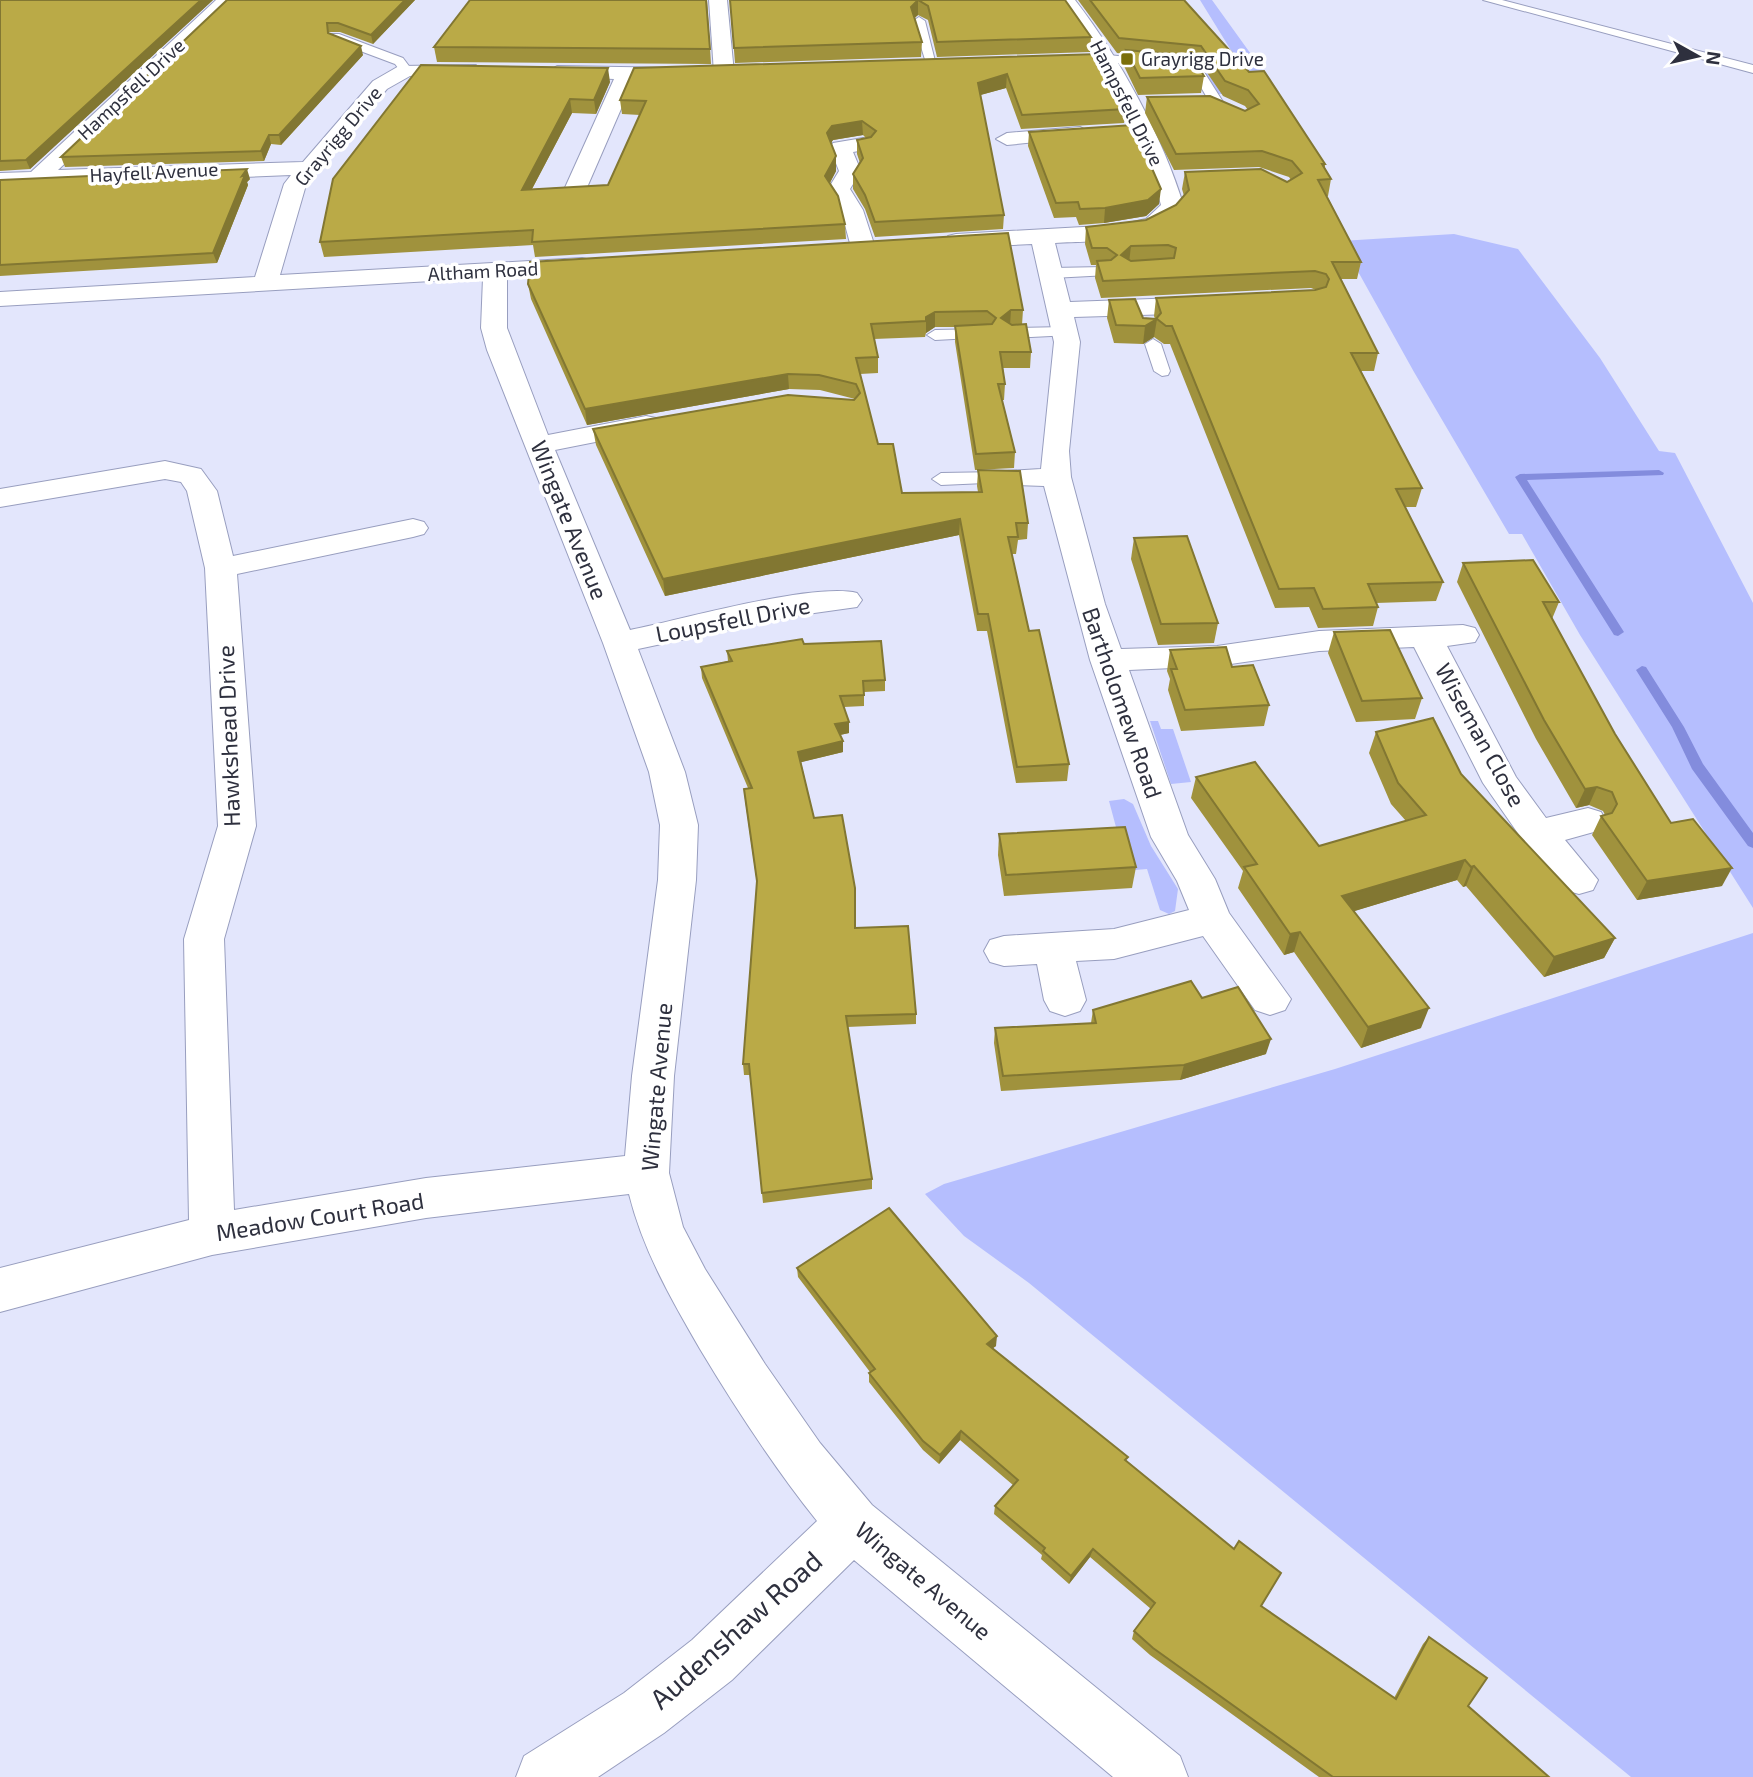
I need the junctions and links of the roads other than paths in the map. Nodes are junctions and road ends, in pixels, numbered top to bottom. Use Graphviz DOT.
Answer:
graph roads {
  1 [pos="227,0"];
  2 [pos="718,0"];
  3 [pos="1066,0"];
  4 [pos="1489,0"];
  5 [pos="919,22"];
  6 [pos="335,37"];
  7 [pos="1082,60"];
  8 [pos="1108,60"];
  9 [pos="940,66"];
  10 [pos="907,67"];
  11 [pos="483,69"];
  12 [pos="1753,69"];
  13 [pos="406,70"];
  14 [pos="536,71"];
  15 [pos="750,72"];
  16 [pos="724,73"];
  17 [pos="626,74"];
  18 [pos="1195,103"];
  19 [pos="1130,104"];
  20 [pos="1154,104"];
  21 [pos="1218,104"];
  22 [pos="1240,112"];
  23 [pos="1142,130"];
  24 [pos="1007,139"];
  25 [pos="815,147"];
  26 [pos="307,168"];
  27 [pos="36,178"];
  28 [pos="0,180"];
  29 [pos="575,192"];
  30 [pos="1042,236"];
  31 [pos="931,243"];
  32 [pos="890,245"];
  33 [pos="863,247"];
  34 [pos="836,249"];
  35 [pos="607,263"];
  36 [pos="495,270"];
  37 [pos="1104,272"];
  38 [pos="1052,273"];
  39 [pos="265,284"];
  40 [pos="0,299"];
  41 [pos="1228,304"];
  42 [pos="1063,321"];
  43 [pos="1011,333"];
  44 [pos="985,334"];
  45 [pos="935,335"];
  46 [pos="1153,344"];
  47 [pos="1162,371"];
  48 [pos="670,420"];
  49 [pos="538,445"];
  50 [pos="1056,477"];
  51 [pos="1000,478"];
  52 [pos="941,479"];
  53 [pos="0,498"];
  54 [pos="413,528"];
  55 [pos="221,568"];
  56 [pos="846,600"];
  57 [pos="1463,635"];
  58 [pos="1425,636"];
  59 [pos="619,643"];
  60 [pos="1107,660"];
  61 [pos="1588,821"];
  62 [pos="1537,833"];
  63 [pos="1579,880"];
  64 [pos="1212,919"];
  65 [pos="1053,948"];
  66 [pos="1004,951"];
  67 [pos="1270,999"];
  68 [pos="1065,1000"];
  69 [pos="646,1173"];
  70 [pos="212,1234"];
  71 [pos="0,1290"];
  72 [pos="853,1524"];
  73 [pos="545,1777"];
  74 [pos="1159,1777"];
  1 -- 27 [label="street, Hampsfell Drive"];
  2 -- 16 [label="street"];
  3 -- 8 [label="street, Hampsfell Drive"];
  4 -- 12 [label="lane"];
  5 -- 9 [label="lane"];
  6 -- 13 [label="lane"];
  7 -- 8 [label="street"];
  8 -- 19 [label="street, Hampsfell Drive"];
  8 -- 21 [label="lane"];
  9 -- 10 [label="street"];
  11 -- 13 [label="street, Grayrigg Drive"];
  13 -- 26 [label="street, Grayrigg Drive"];
  14 -- 17 [label="street"];
  15 -- 16 [label="street"];
  16 -- 17 [label="street"];
  17 -- 29 [label="street"];
  18 -- 21 [label="street"];
  19 -- 20 [label="street"];
  19 -- 23 [label="street, Hampsfell Drive"];
  21 -- 22 [label="street"];
  23 -- 24 [label="street"];
  23 -- 30 [label="street, Hampsfell Drive"];
  25 -- 33 [label="street"];
  26 -- 27 [label="street, Hayfell Avenue"];
  26 -- 39 [label="street, Grayrigg Drive"];
  27 -- 28 [label="street, Hayfell Avenue"];
  30 -- 31 [label="street"];
  30 -- 38 [label="street, Bartholomew Road"];
  32 -- 33 [label="street"];
  33 -- 34 [label="street"];
  35 -- 36 [label="street, Altham Road"];
  36 -- 39 [label="street, Altham Road"];
  36 -- 49 [label="street, Wingate Avenue"];
  37 -- 38 [label="lane"];
  38 -- 42 [label="street, Bartholomew Road"];
  39 -- 40 [label="street, Altham Road"];
  41 -- 42 [label="street"];
  42 -- 43 [label="lane"];
  42 -- 50 [label="street, Bartholomew Road"];
  44 -- 45 [label="lane"];
  46 -- 47 [label="lane"];
  48 -- 49 [label="street"];
  49 -- 59 [label="street, Wingate Avenue"];
  50 -- 51 [label="street"];
  50 -- 60 [label="street, Bartholomew Road"];
  51 -- 52 [label="lane"];
  53 -- 55 [label="street, Hawkshead Drive"];
  54 -- 55 [label="street"];
  55 -- 70 [label="street, Hawkshead Drive"];
  56 -- 59 [label="street, Loupsfell Drive"];
  57 -- 58 [label="street, Wiseman Close"];
  58 -- 60 [label="street, Wiseman Close"];
  58 -- 62 [label="street, Wiseman Close"];
  59 -- 69 [label="street, Wingate Avenue"];
  60 -- 64 [label="street, Bartholomew Road"];
  61 -- 62 [label="street, Wiseman Close"];
  62 -- 63 [label="street, Wiseman Close"];
  64 -- 65 [label="street"];
  64 -- 67 [label="street, Bartholomew Road"];
  65 -- 66 [label="street"];
  65 -- 68 [label="street"];
  69 -- 70 [label="street, Meadow Court Road"];
  69 -- 72 [label="street, Wingate Avenue"];
  70 -- 71 [label="street, Meadow Court Road"];
  72 -- 73 [label="street, Audenshaw Road"];
  72 -- 74 [label="street, Wingate Avenue"];
}
